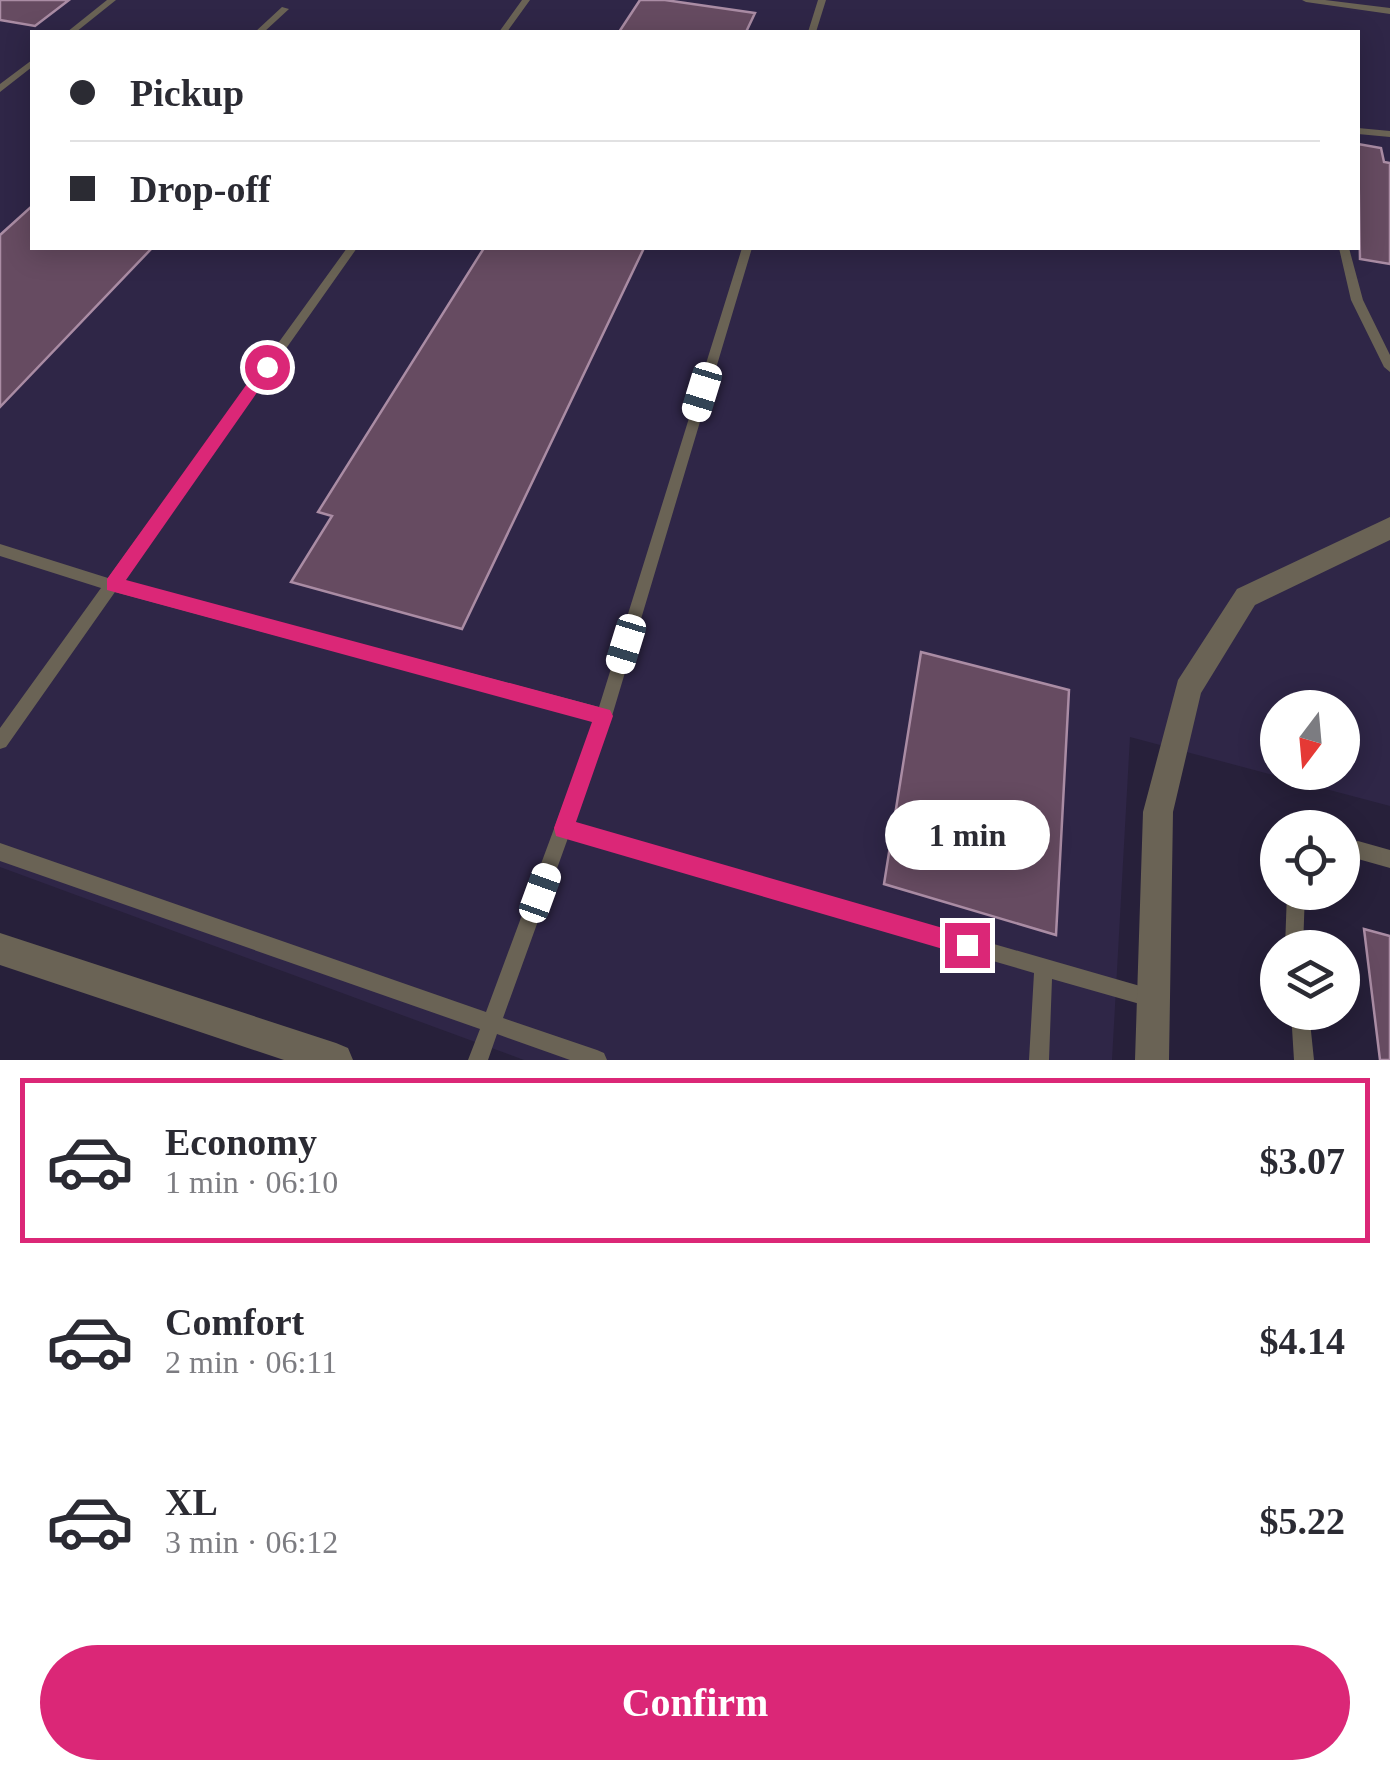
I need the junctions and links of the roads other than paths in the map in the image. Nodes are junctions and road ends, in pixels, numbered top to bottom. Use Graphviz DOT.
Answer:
graph roads {
  1 [pos="112,0"];
  2 [pos="526,0"];
  3 [pos="822,0"];
  4 [pos="1306,0"];
  5 [pos="285,9"];
  6 [pos="1390,11"];
  7 [pos="74,30"];
  8 [pos="261,30"];
  9 [pos="505,30"];
  10 [pos="813,30"];
  11 [pos="30,66"];
  12 [pos="0,90"];
  13 [pos="1360,130"];
  14 [pos="1390,134"];
  15 [pos="351,250"];
  16 [pos="745,250"];
  17 [pos="1344,250"];
  18 [pos="1390,367"];
  19 [pos="1390,528"];
  20 [pos="0,550"];
  21 [pos="113,584"];
  22 [pos="604,716"];
  23 [pos="0,741"];
  24 [pos="564,828"];
  25 [pos="1360,851"];
  26 [pos="0,852"];
  27 [pos="1390,859"];
  28 [pos="0,950"];
  29 [pos="1043,967"];
  30 [pos="1154,999"];
  31 [pos="493,1023"];
  32 [pos="1302,1030"];
  33 [pos="336,1060"];
  34 [pos="478,1060"];
  35 [pos="597,1060"];
  36 [pos="1038,1060"];
  37 [pos="1152,1060"];
  38 [pos="1304,1060"];
  1 -- 7 [label="lane"];
  2 -- 9 [label="lane"];
  3 -- 10 [label="lane"];
  4 -- 6 [label="lane"];
  5 -- 8 [label="lane"];
  11 -- 12 [label="lane"];
  13 -- 14 [label="lane"];
  15 -- 21 [label="lane"];
  16 -- 22 [label="lane"];
  17 -- 18 [label="lane"];
  19 -- 30 [label="street"];
  20 -- 21 [label="lane"];
  21 -- 22 [label="lane"];
  21 -- 23 [label="lane"];
  22 -- 24 [label="lane"];
  24 -- 29 [label="lane"];
  24 -- 31 [label="lane"];
  25 -- 27 [label="lane"];
  26 -- 31 [label="lane"];
  28 -- 33 [label="street"];
  29 -- 30 [label="lane"];
  29 -- 36 [label="lane"];
  30 -- 37 [label="street"];
  31 -- 34 [label="lane"];
  31 -- 35 [label="lane"];
  32 -- 38 [label="lane"];
}
